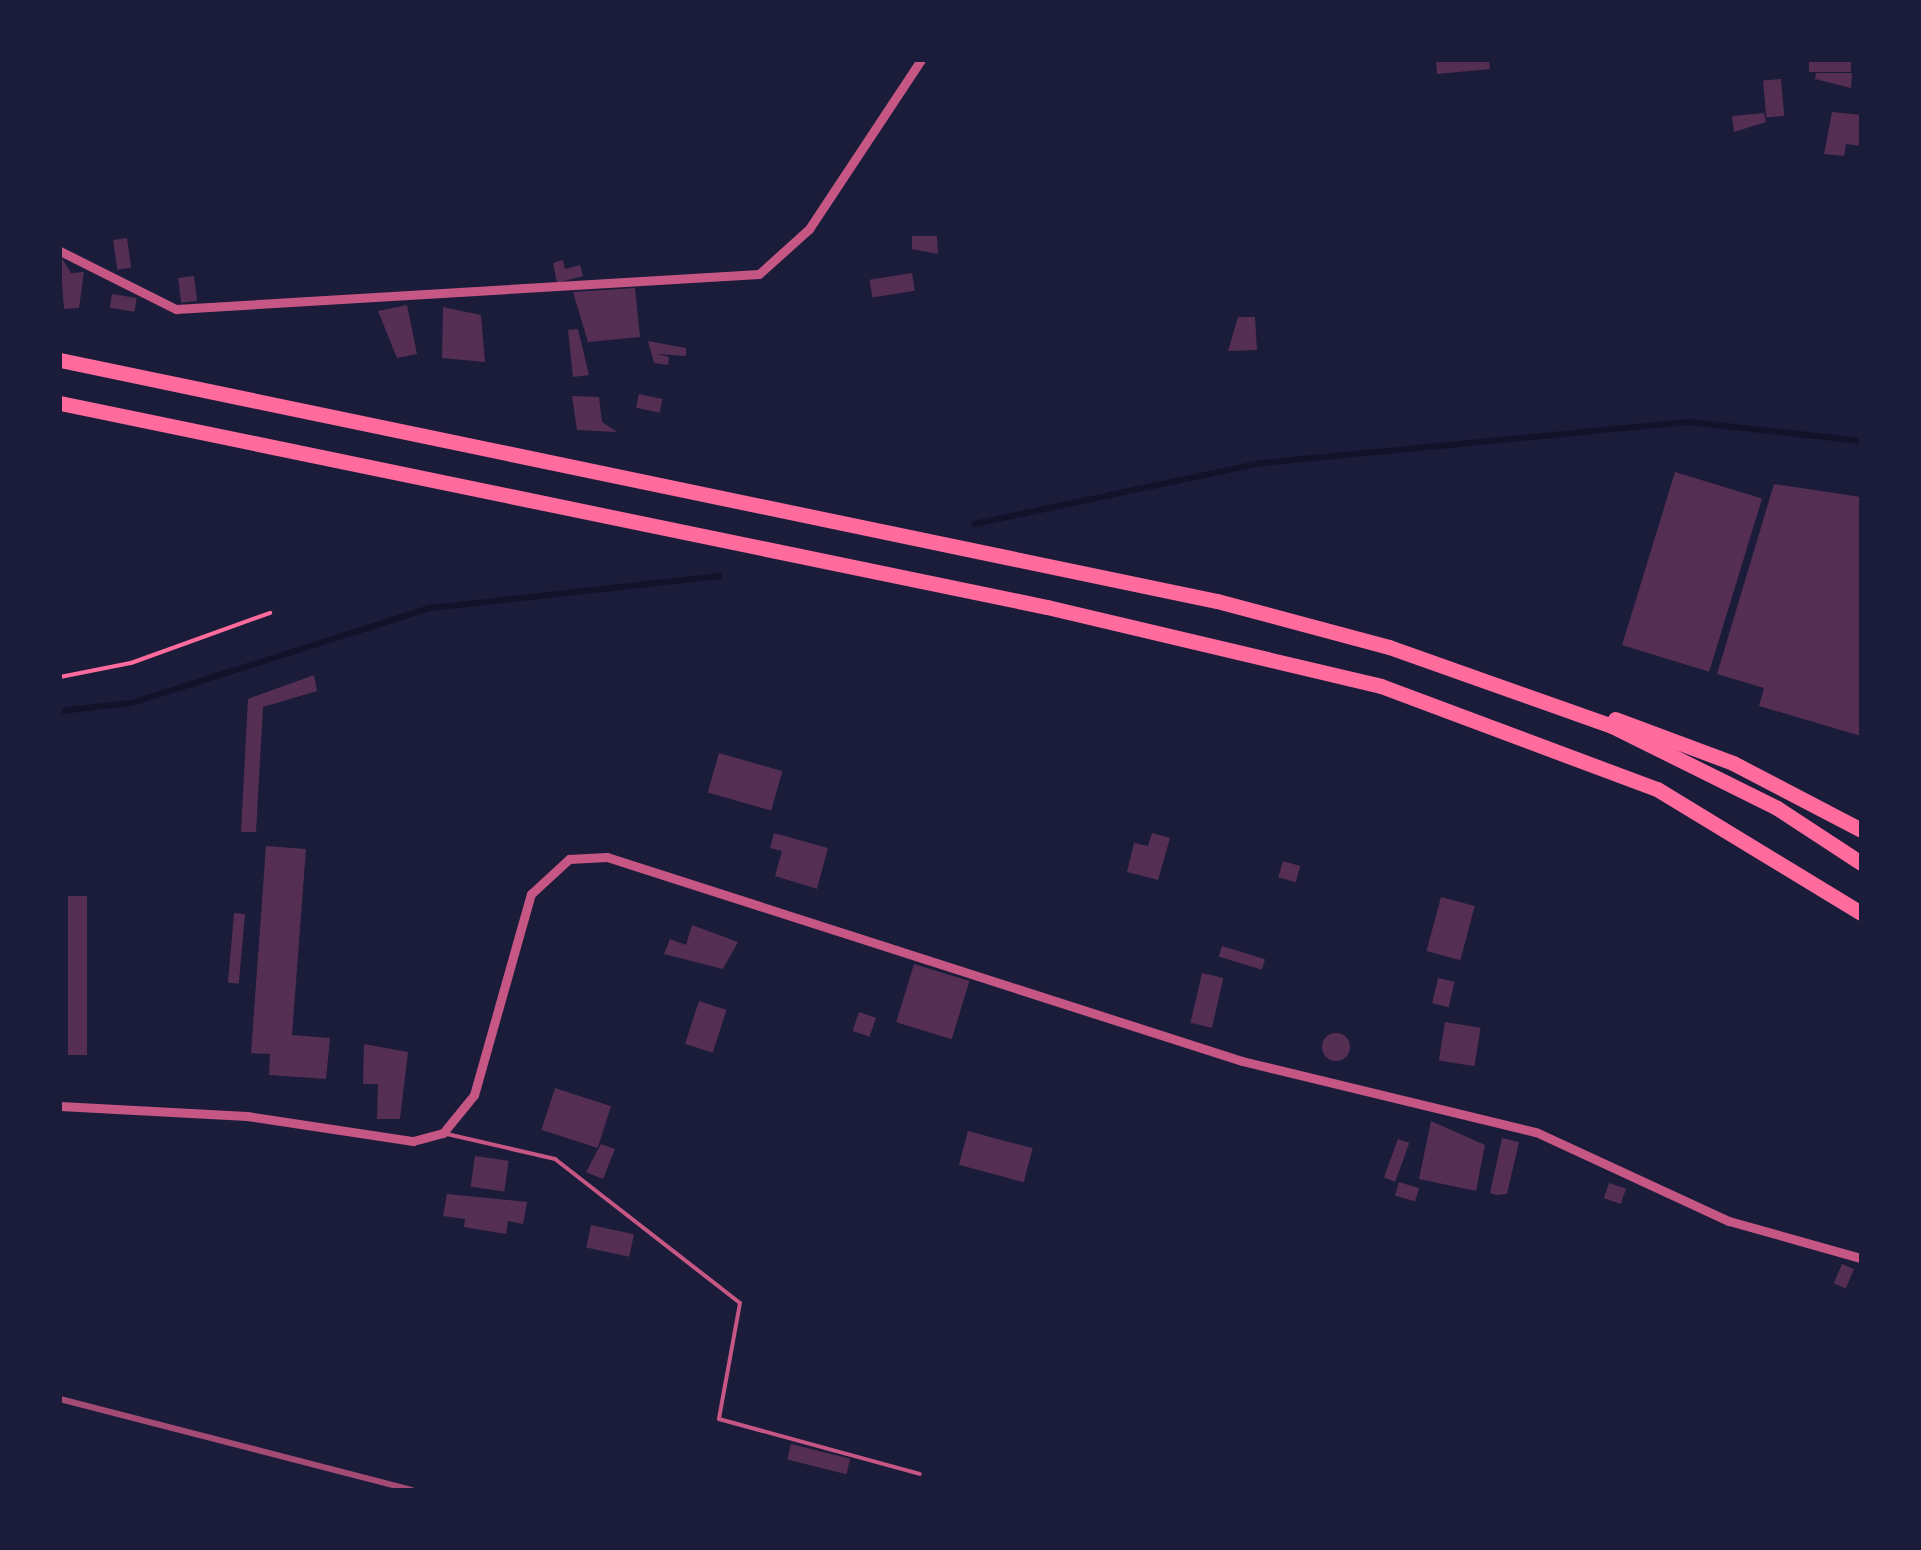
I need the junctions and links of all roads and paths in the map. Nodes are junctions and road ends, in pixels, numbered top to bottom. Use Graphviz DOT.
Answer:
graph roads {
  1 [pos="921,60"];
  2 [pos="60,250"];
  3 [pos="60,360"];
  4 [pos="60,403"];
  5 [pos="270,614"];
  6 [pos="60,677"];
  7 [pos="1552,702"];
  8 [pos="1861,830"];
  9 [pos="1861,863"];
  10 [pos="1861,912"];
  11 [pos="60,1106"];
  12 [pos="443,1133"];
  13 [pos="1861,1258"];
  14 [pos="920,1474"];
  1 -- 2 [label="street"];
  3 -- 7 [label="highway"];
  4 -- 10 [label="highway"];
  5 -- 6 [label="path"];
  7 -- 8 [label="highway"];
  7 -- 9 [label="highway"];
  11 -- 12 [label="street"];
  12 -- 13 [label="street"];
  12 -- 14 [label="lane"];
}
